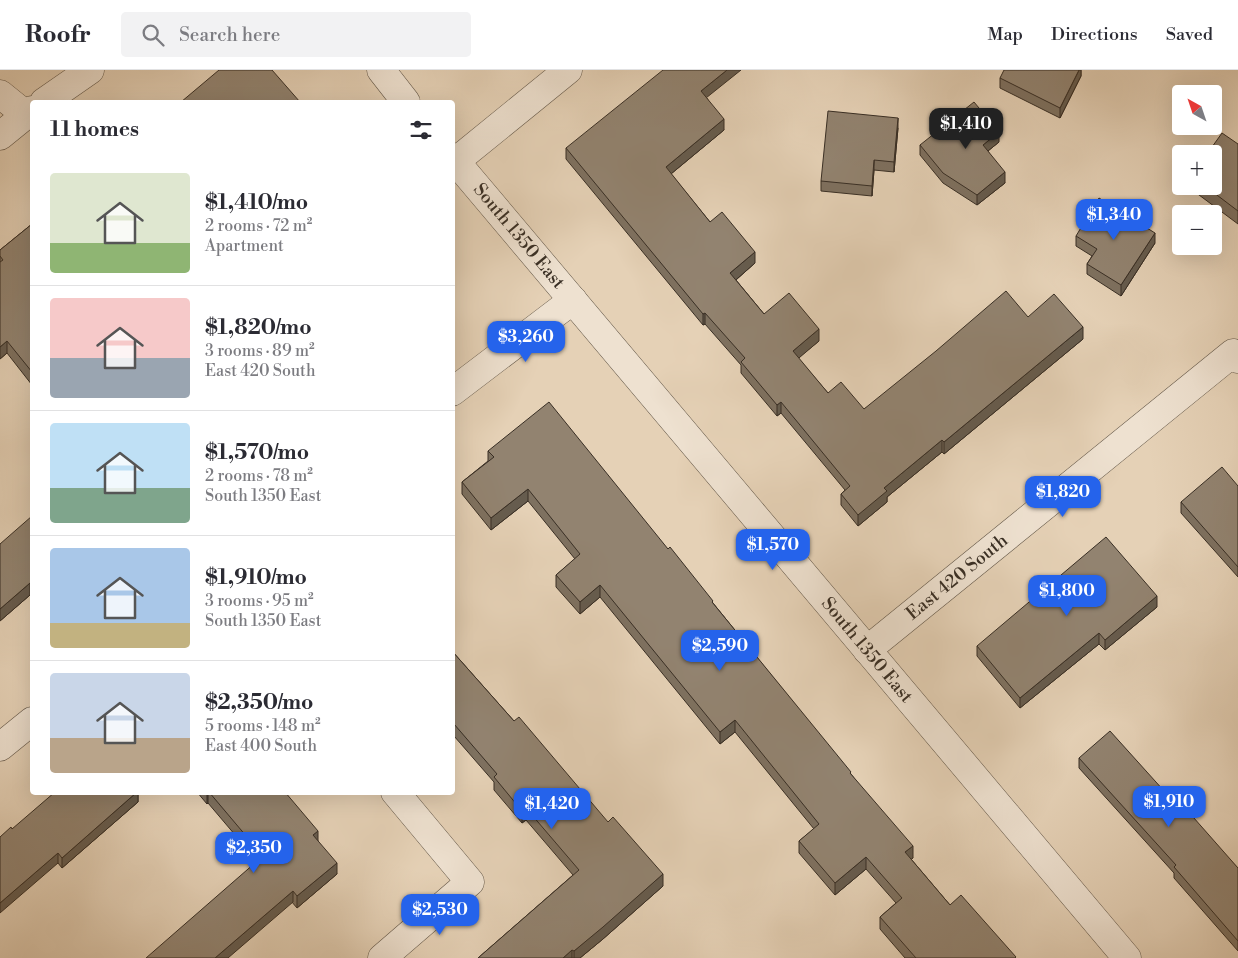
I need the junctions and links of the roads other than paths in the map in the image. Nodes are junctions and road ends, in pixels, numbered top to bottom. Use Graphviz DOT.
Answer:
graph roads {
  1 [pos="67,70"];
  2 [pos="90,70"];
  3 [pos="568,70"];
  4 [pos="382,74"];
  5 [pos="0,94"];
  6 [pos="41,100"];
  7 [pos="46,100"];
  8 [pos="404,100"];
  9 [pos="30,106"];
  10 [pos="30,111"];
  11 [pos="0,136"];
  12 [pos="455,158"];
  13 [pos="455,160"];
  14 [pos="573,300"];
  15 [pos="1235,356"];
  16 [pos="455,390"];
  17 [pos="867,650"];
  18 [pos="30,723"];
  19 [pos="0,747"];
  20 [pos="398,795"];
  21 [pos="382,958"];
  22 [pos="1127,958"];
  1 -- 6 [label="street"];
  2 -- 7 [label="street"];
  3 -- 12 [label="street"];
  4 -- 8 [label="street"];
  5 -- 9 [label="street"];
  10 -- 11 [label="street"];
  13 -- 14 [label="street, South 1350 East"];
  14 -- 16 [label="street"];
  14 -- 17 [label="street, South 1350 East"];
  15 -- 17 [label="street, East 420 South"];
  17 -- 22 [label="street, South 1350 East"];
  18 -- 19 [label="street"];
  20 -- 21 [label="street"];
}
